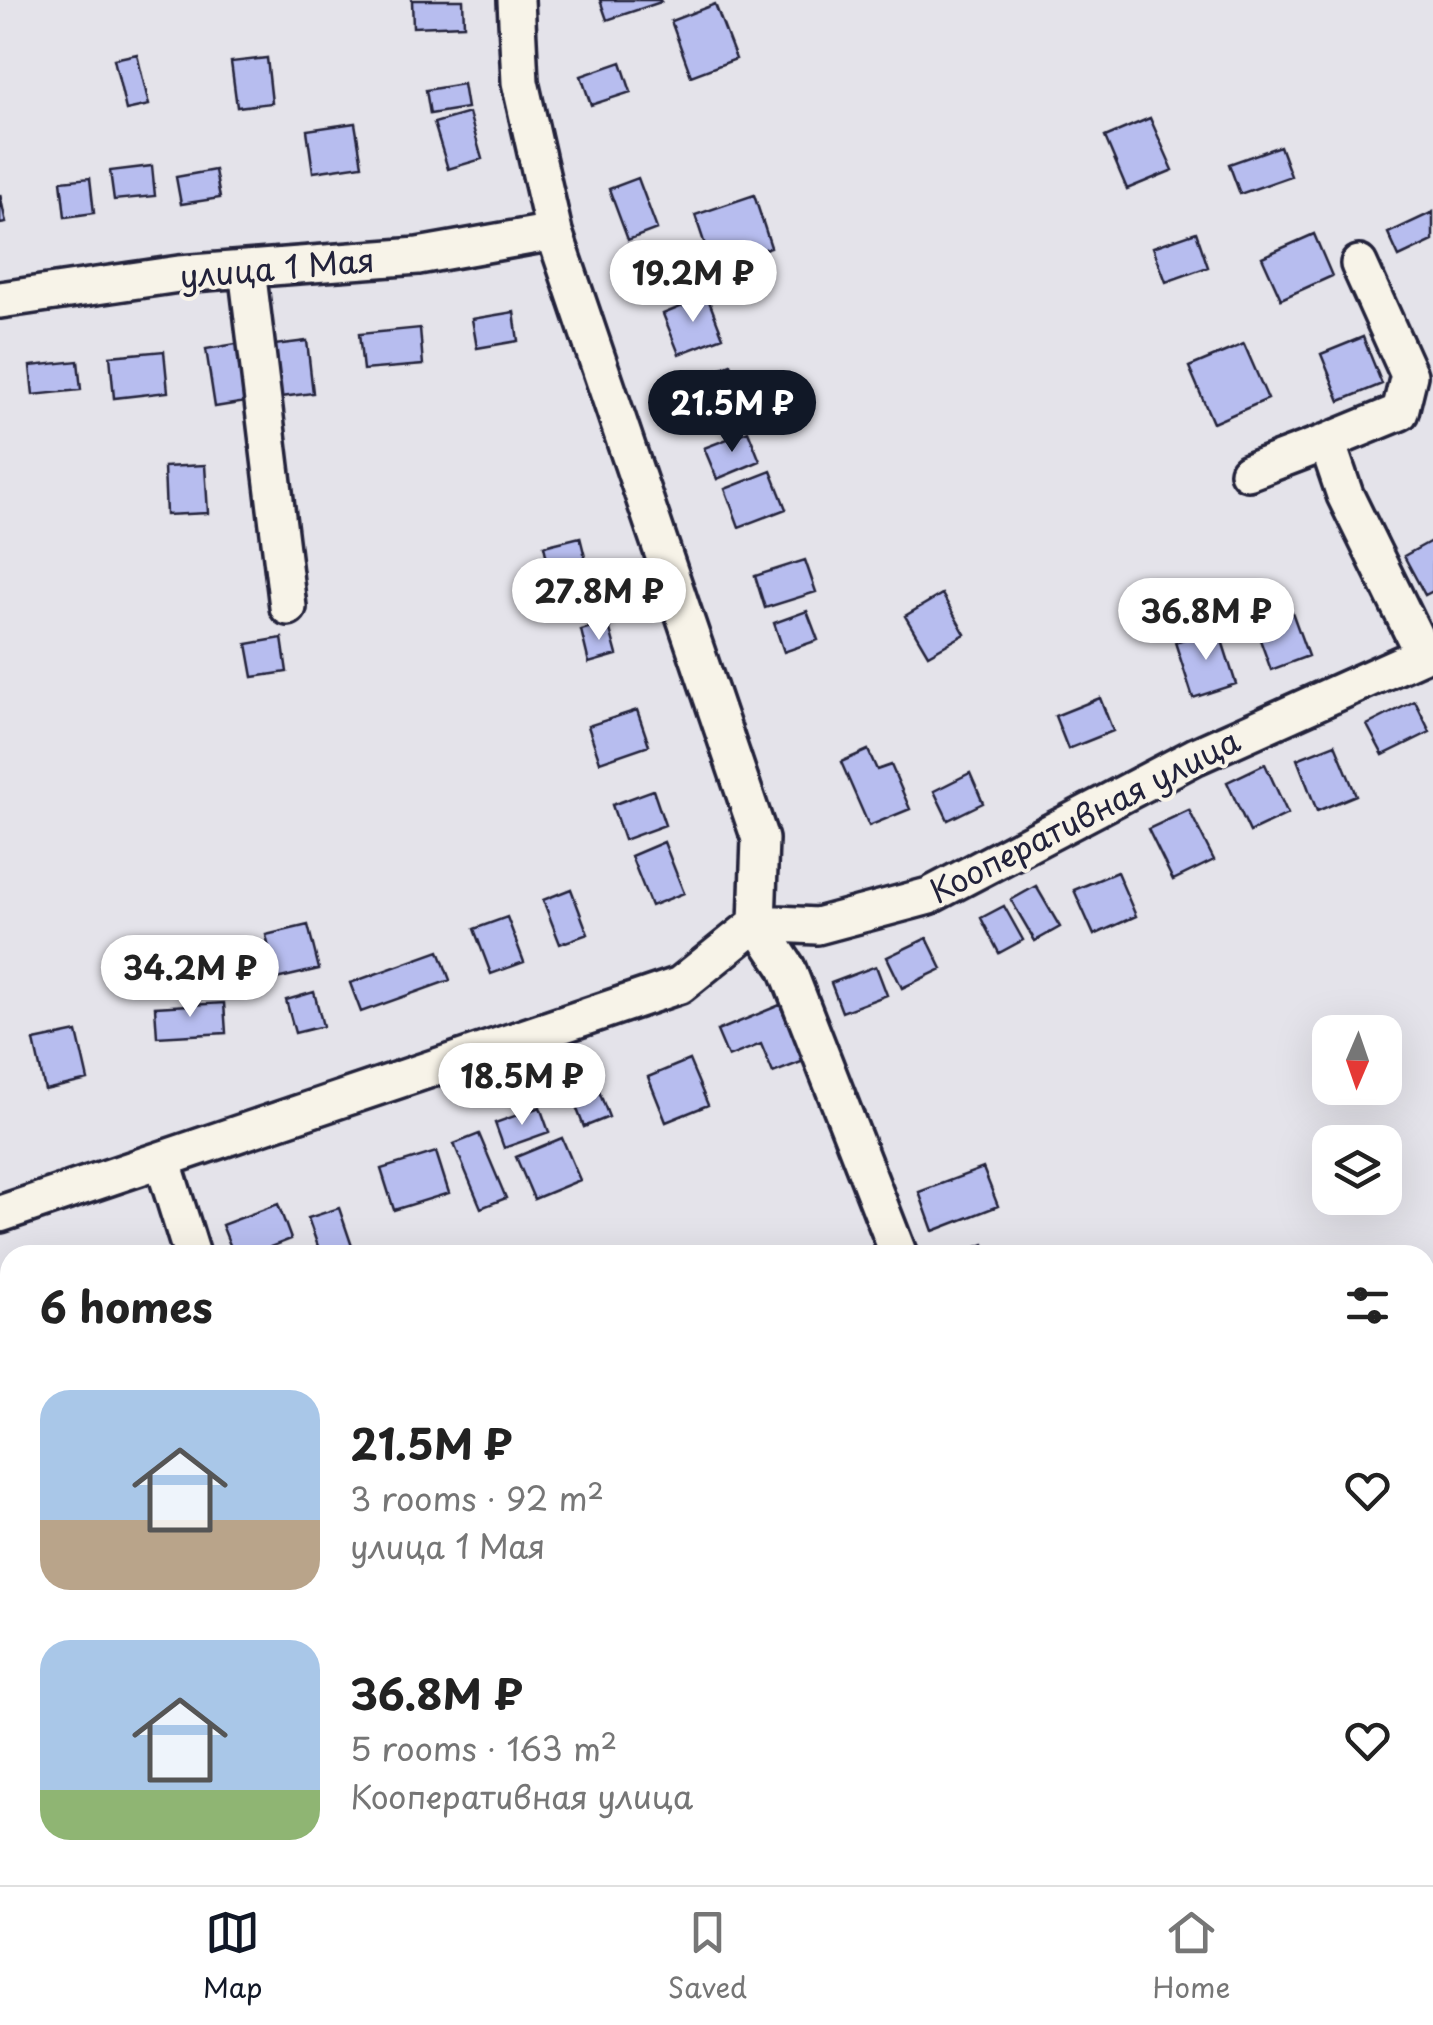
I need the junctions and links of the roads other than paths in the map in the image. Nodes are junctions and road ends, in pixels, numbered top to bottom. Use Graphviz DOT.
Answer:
graph roads {
  1 [pos="516,0"];
  2 [pos="554,232"];
  3 [pos="1359,264"];
  4 [pos="247,269"];
  5 [pos="0,300"];
  6 [pos="1327,442"];
  7 [pos="1248,472"];
  8 [pos="288,606"];
  9 [pos="1428,652"];
  10 [pos="757,923"];
  11 [pos="164,1162"];
  12 [pos="0,1214"];
  13 [pos="189,1245"];
  14 [pos="895,1245"];
  1 -- 2 [label="street"];
  2 -- 4 [label="street, улица 1 Мая"];
  2 -- 10 [label="street"];
  3 -- 6 [label="street"];
  4 -- 5 [label="street, улица 1 Мая"];
  4 -- 8 [label="street"];
  6 -- 7 [label="street"];
  6 -- 9 [label="street"];
  9 -- 10 [label="street, Кооперативная улица"];
  10 -- 11 [label="street"];
  10 -- 14 [label="street"];
  11 -- 12 [label="street"];
  11 -- 13 [label="street"];
}
